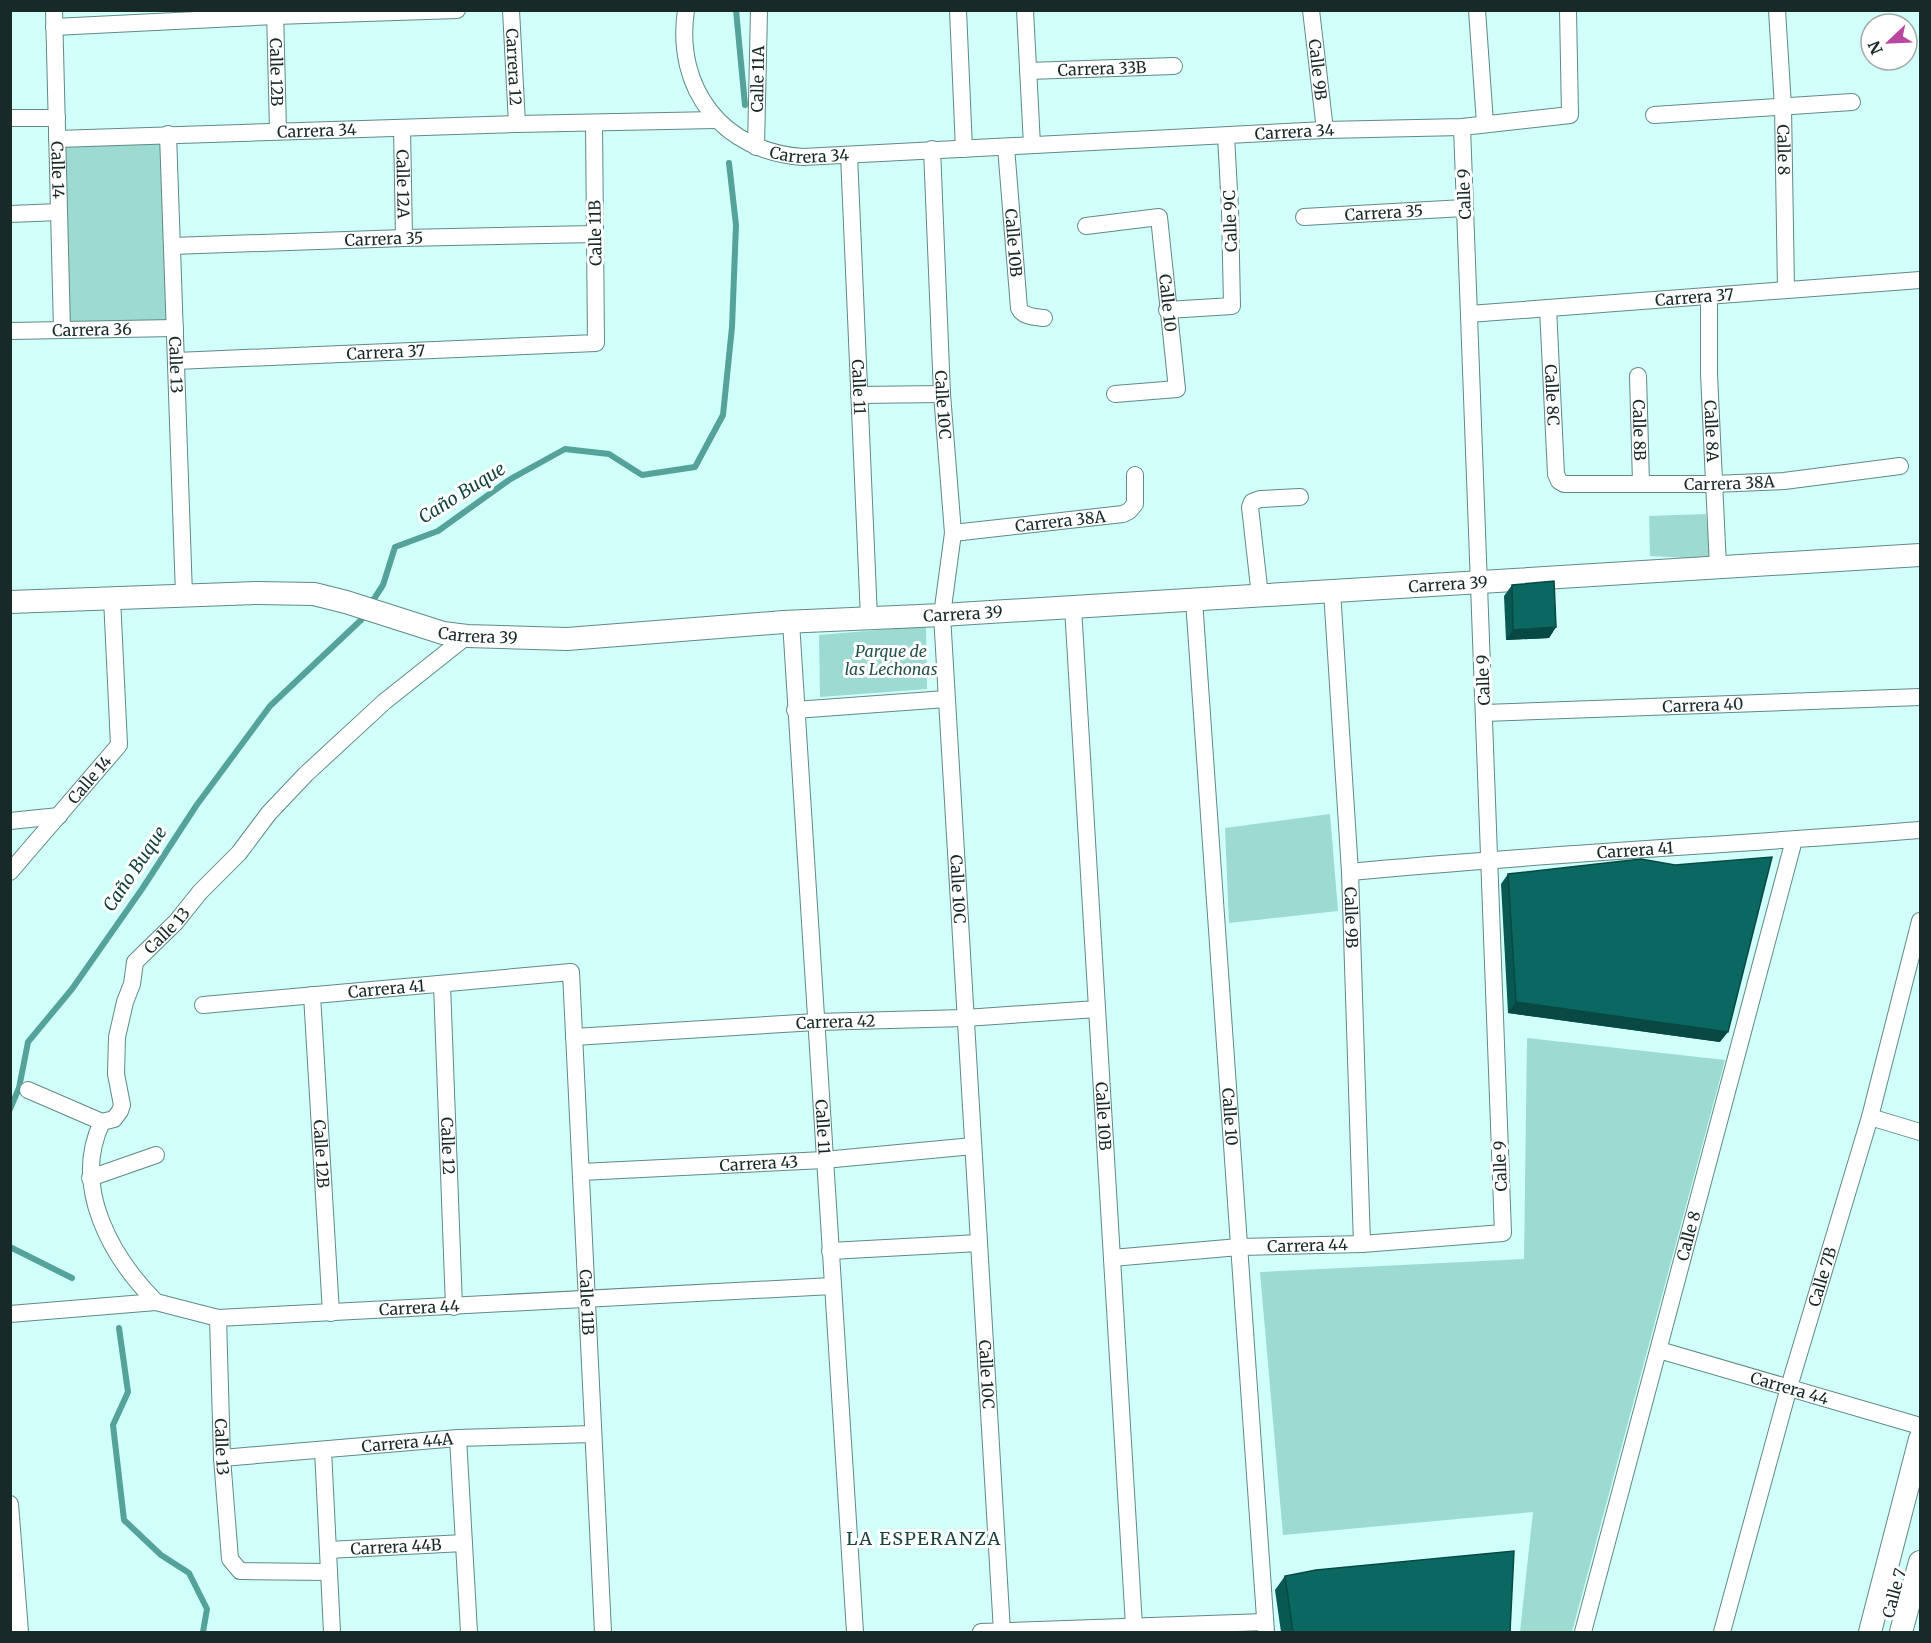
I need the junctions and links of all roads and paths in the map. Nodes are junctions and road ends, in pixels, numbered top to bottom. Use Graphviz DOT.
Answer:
graph roads {
  1 [pos="458,10"];
  2 [pos="511,10"];
  3 [pos="686,10"];
  4 [pos="759,10"];
  5 [pos="958,10"];
  6 [pos="1025,10"];
  7 [pos="1311,10"];
  8 [pos="1477,10"];
  9 [pos="1568,10"];
  10 [pos="1777,10"];
  11 [pos="275,13"];
  12 [pos="54,19"];
  13 [pos="1174,66"];
  14 [pos="1028,71"];
  15 [pos="1852,102"];
  16 [pos="1783,107"];
  17 [pos="1654,115"];
  18 [pos="10,118"];
  19 [pos="57,118"];
  20 [pos="716,120"];
  21 [pos="594,123"];
  22 [pos="1485,123"];
  23 [pos="517,124"];
  24 [pos="1462,127"];
  25 [pos="402,128"];
  26 [pos="1325,130"];
  27 [pos="278,131"];
  28 [pos="168,134"];
  29 [pos="1226,136"];
  30 [pos="57,139"];
  31 [pos="1032,146"];
  32 [pos="756,147"];
  33 [pos="1006,147"];
  34 [pos="932,149"];
  35 [pos="964,149"];
  36 [pos="849,155"];
  37 [pos="1464,208"];
  38 [pos="59,212"];
  39 [pos="10,214"];
  40 [pos="1304,217"];
  41 [pos="1086,226"];
  42 [pos="595,234"];
  43 [pos="404,238"];
  44 [pos="172,246"];
  45 [pos="1920,280"];
  46 [pos="1786,290"];
  47 [pos="1709,296"];
  48 [pos="1548,308"];
  49 [pos="1167,310"];
  50 [pos="1469,314"];
  51 [pos="1044,318"];
  52 [pos="175,328"];
  53 [pos="62,330"];
  54 [pos="10,331"];
  55 [pos="596,343"];
  56 [pos="176,361"];
  57 [pos="1638,376"];
  58 [pos="859,394"];
  59 [pos="942,394"];
  60 [pos="1114,394"];
  61 [pos="1900,466"];
  62 [pos="1135,475"];
  63 [pos="1560,481"];
  64 [pos="1641,483"];
  65 [pos="1713,484"];
  66 [pos="1300,497"];
  67 [pos="953,532"];
  68 [pos="1920,555"];
  69 [pos="1718,567"];
  70 [pos="1479,582"];
  71 [pos="1332,591"];
  72 [pos="184,595"];
  73 [pos="1260,596"];
  74 [pos="112,598"];
  75 [pos="1194,600"];
  76 [pos="10,602"];
  77 [pos="1073,607"];
  78 [pos="942,615"];
  79 [pos="869,618"];
  80 [pos="790,622"];
  81 [pos="467,636"];
  82 [pos="1920,697"];
  83 [pos="946,699"];
  84 [pos="795,710"];
  85 [pos="1484,713"];
  86 [pos="59,816"];
  87 [pos="10,821"];
  88 [pos="1920,830"];
  89 [pos="1794,840"];
  90 [pos="1489,859"];
  91 [pos="10,872"];
  92 [pos="1350,872"];
  93 [pos="1920,921"];
  94 [pos="571,972"];
  95 [pos="442,984"];
  96 [pos="312,996"];
  97 [pos="204,1005"];
  98 [pos="1097,1009"];
  99 [pos="965,1018"];
  100 [pos="816,1023"];
  101 [pos="574,1037"];
  102 [pos="28,1090"];
  103 [pos="1870,1117"];
  104 [pos="102,1122"];
  105 [pos="1920,1132"];
  106 [pos="973,1146"];
  107 [pos="156,1155"];
  108 [pos="824,1160"];
  109 [pos="580,1172"];
  110 [pos="90,1178"];
  111 [pos="1503,1233"];
  112 [pos="979,1243"];
  113 [pos="1362,1244"];
  114 [pos="1239,1247"];
  115 [pos="830,1251"];
  116 [pos="1112,1258"];
  117 [pos="832,1286"];
  118 [pos="587,1298"];
  119 [pos="156,1302"];
  120 [pos="454,1307"];
  121 [pos="331,1313"];
  122 [pos="10,1314"];
  123 [pos="218,1318"];
  124 [pos="1659,1350"];
  125 [pos="1789,1387"];
  126 [pos="1920,1426"];
  127 [pos="593,1434"];
  128 [pos="458,1438"];
  129 [pos="1920,1439"];
  130 [pos="323,1450"];
  131 [pos="222,1458"];
  132 [pos="1915,1486"];
  133 [pos="10,1504"];
  134 [pos="464,1543"];
  135 [pos="328,1550"];
  136 [pos="1920,1562"];
  137 [pos="329,1572"];
  138 [pos="1134,1626"];
  139 [pos="1265,1627"];
  140 [pos="20,1632"];
  141 [pos="332,1632"];
  142 [pos="469,1632"];
  143 [pos="603,1632"];
  144 [pos="855,1632"];
  145 [pos="981,1632"];
  146 [pos="1002,1632"];
  147 [pos="1583,1632"];
  148 [pos="1722,1632"];
  149 [pos="1870,1632"];
  150 [pos="1884,1632"];
  151 [pos="1901,1632"];
  1 -- 11 [label="street"];
  2 -- 23 [label="street, Carrera 12"];
  3 -- 20 [label="street"];
  4 -- 32 [label="street, Calle 11A"];
  5 -- 35 [label="street"];
  6 -- 14 [label="street"];
  7 -- 26 [label="street, Calle 9B"];
  8 -- 22 [label="street"];
  9 -- 22 [label="street, Carrera 34"];
  10 -- 16 [label="street, Calle 8"];
  11 -- 12 [label="street"];
  11 -- 27 [label="street, Calle 12B"];
  12 -- 19 [label="street, Calle 14"];
  13 -- 14 [label="street, Carrera 33B"];
  14 -- 31 [label="street"];
  15 -- 16 [label="street"];
  16 -- 17 [label="street"];
  16 -- 46 [label="street, Calle 8"];
  18 -- 19 [label="street"];
  19 -- 30 [label="street, Calle 14"];
  20 -- 21 [label="street, Carrera 34"];
  20 -- 32 [label="street, Carrera 34"];
  21 -- 23 [label="street, Carrera 34"];
  21 -- 42 [label="street, Calle 11B"];
  22 -- 24 [label="street, Carrera 34"];
  23 -- 25 [label="street, Carrera 34"];
  24 -- 26 [label="street, Carrera 34"];
  24 -- 37 [label="street, Calle 9"];
  25 -- 27 [label="street, Carrera 34"];
  25 -- 43 [label="street, Calle 12A"];
  26 -- 29 [label="street, Carrera 34"];
  27 -- 28 [label="street, Carrera 34"];
  28 -- 30 [label="street, Carrera 34"];
  28 -- 44 [label="street, Calle 13"];
  29 -- 31 [label="street, Carrera 34"];
  29 -- 49 [label="street, Calle 9C"];
  30 -- 38 [label="street, Calle 14"];
  31 -- 33 [label="street, Carrera 34"];
  32 -- 36 [label="street, Carrera 34"];
  33 -- 35 [label="street, Carrera 34"];
  33 -- 51 [label="street, Calle 10B"];
  34 -- 35 [label="street, Carrera 34"];
  34 -- 36 [label="street, Carrera 34"];
  34 -- 59 [label="street, Calle 10C"];
  36 -- 58 [label="street, Calle 11"];
  37 -- 40 [label="street, Carrera 35"];
  37 -- 50 [label="street, Calle 9"];
  38 -- 39 [label="street"];
  38 -- 53 [label="street, Calle 14"];
  41 -- 49 [label="street, Calle 10"];
  42 -- 43 [label="street, Carrera 35"];
  42 -- 55 [label="street, Calle 11B"];
  43 -- 44 [label="street, Carrera 35"];
  44 -- 52 [label="street, Calle 13"];
  45 -- 46 [label="street, Carrera 37"];
  46 -- 47 [label="street, Carrera 37"];
  47 -- 48 [label="street, Carrera 37"];
  47 -- 65 [label="street, Calle 8A"];
  48 -- 50 [label="street, Carrera 37"];
  48 -- 63 [label="street, Calle 8C"];
  49 -- 60 [label="street, Calle 10"];
  50 -- 70 [label="street, Calle 9"];
  52 -- 53 [label="street, Carrera 36"];
  52 -- 56 [label="street, Calle 13"];
  53 -- 54 [label="street, Carrera 36"];
  55 -- 56 [label="street, Carrera 37"];
  56 -- 72 [label="street, Calle 13"];
  57 -- 64 [label="street, Calle 8B"];
  58 -- 59 [label="street"];
  58 -- 79 [label="street, Calle 11"];
  59 -- 67 [label="street, Calle 10C"];
  61 -- 65 [label="street, Carrera 38A"];
  62 -- 67 [label="street, Carrera 38A"];
  63 -- 64 [label="street, Carrera 38A"];
  64 -- 65 [label="street, Carrera 38A"];
  65 -- 69 [label="street, Calle 8A"];
  66 -- 73 [label="street"];
  67 -- 78 [label="street, Calle 10C"];
  68 -- 69 [label="street, Carrera 39"];
  69 -- 70 [label="street, Carrera 39"];
  70 -- 71 [label="street, Carrera 39"];
  70 -- 85 [label="street, Calle 9"];
  71 -- 73 [label="street, Carrera 39"];
  71 -- 92 [label="street, Calle 9B"];
  72 -- 74 [label="street, Carrera 39"];
  72 -- 81 [label="street, Carrera 39"];
  73 -- 75 [label="street, Carrera 39"];
  74 -- 76 [label="street, Carrera 39"];
  74 -- 86 [label="street, Calle 14"];
  75 -- 77 [label="street, Carrera 39"];
  75 -- 114 [label="street, Calle 10"];
  77 -- 78 [label="street, Carrera 39"];
  77 -- 98 [label="street, Calle 10B"];
  78 -- 79 [label="street, Carrera 39"];
  78 -- 83 [label="street, Calle 10C"];
  79 -- 80 [label="street, Carrera 39"];
  80 -- 81 [label="street, Carrera 39"];
  80 -- 84 [label="street, Calle 11"];
  81 -- 104 [label="street, Calle 13"];
  82 -- 85 [label="street, Carrera 40"];
  83 -- 84 [label="street"];
  83 -- 99 [label="street, Calle 10C"];
  84 -- 100 [label="street, Calle 11"];
  85 -- 90 [label="street, Calle 9"];
  86 -- 87 [label="street"];
  86 -- 91 [label="street, Calle 14"];
  88 -- 89 [label="street, Carrera 41"];
  89 -- 90 [label="street, Carrera 41"];
  89 -- 124 [label="street, Calle 8"];
  90 -- 92 [label="street, Carrera 41"];
  90 -- 111 [label="street, Calle 9"];
  92 -- 113 [label="street, Calle 9B"];
  93 -- 103 [label="street, Calle 7B"];
  94 -- 95 [label="street, Carrera 41"];
  94 -- 101 [label="street, Calle 11B"];
  95 -- 96 [label="street, Carrera 41"];
  95 -- 120 [label="street, Calle 12"];
  96 -- 97 [label="street, Carrera 41"];
  96 -- 121 [label="street, Calle 12B"];
  98 -- 99 [label="street, Carrera 42"];
  98 -- 116 [label="street, Calle 10B"];
  99 -- 100 [label="street, Carrera 42"];
  99 -- 106 [label="street, Calle 10C"];
  100 -- 101 [label="street, Carrera 42"];
  100 -- 108 [label="street, Calle 11"];
  101 -- 109 [label="street, Calle 11B"];
  102 -- 104 [label="street"];
  103 -- 105 [label="street"];
  103 -- 125 [label="street, Calle 7B"];
  104 -- 110 [label="street, Calle 13"];
  106 -- 108 [label="street, Carrera 43"];
  106 -- 112 [label="street, Calle 10C"];
  107 -- 110 [label="street"];
  108 -- 109 [label="street, Carrera 43"];
  108 -- 115 [label="street, Calle 11"];
  109 -- 118 [label="street, Calle 11B"];
  110 -- 119 [label="street, Calle 13"];
  111 -- 113 [label="street, Carrera 44"];
  112 -- 115 [label="street"];
  112 -- 146 [label="street, Calle 10C"];
  113 -- 114 [label="street, Carrera 44"];
  114 -- 116 [label="street, Carrera 44"];
  114 -- 139 [label="street, Calle 10"];
  115 -- 117 [label="street, Calle 11"];
  116 -- 138 [label="street, Calle 10B"];
  117 -- 118 [label="street, Carrera 44"];
  117 -- 144 [label="street, Calle 11"];
  118 -- 120 [label="street, Carrera 44"];
  118 -- 127 [label="street, Calle 11B"];
  119 -- 122 [label="street, Carrera 44"];
  119 -- 123 [label="street, Carrera 44"];
  120 -- 121 [label="street, Carrera 44"];
  121 -- 123 [label="street, Carrera 44"];
  123 -- 131 [label="street, Calle 13"];
  124 -- 125 [label="street, Carrera 44"];
  124 -- 147 [label="street, Calle 8"];
  125 -- 126 [label="street, Carrera 44"];
  125 -- 148 [label="street, Calle 7B"];
  127 -- 128 [label="street, Carrera 44A"];
  127 -- 143 [label="street, Calle 11B"];
  128 -- 130 [label="street, Carrera 44A"];
  128 -- 134 [label="street"];
  129 -- 132 [label="street, Calle 7"];
  130 -- 131 [label="street, Carrera 44A"];
  130 -- 135 [label="street"];
  131 -- 137 [label="street, Calle 13"];
  132 -- 149 [label="street, Calle 7"];
  132 -- 150 [label="street, Calle 7"];
  133 -- 140 [label="street"];
  134 -- 135 [label="street, Carrera 44B"];
  134 -- 142 [label="street"];
  135 -- 137 [label="street"];
  136 -- 151 [label="street, Calle 7"];
  137 -- 141 [label="street"];
  138 -- 139 [label="street"];
  138 -- 146 [label="street"];
  145 -- 146 [label="street"];
}
